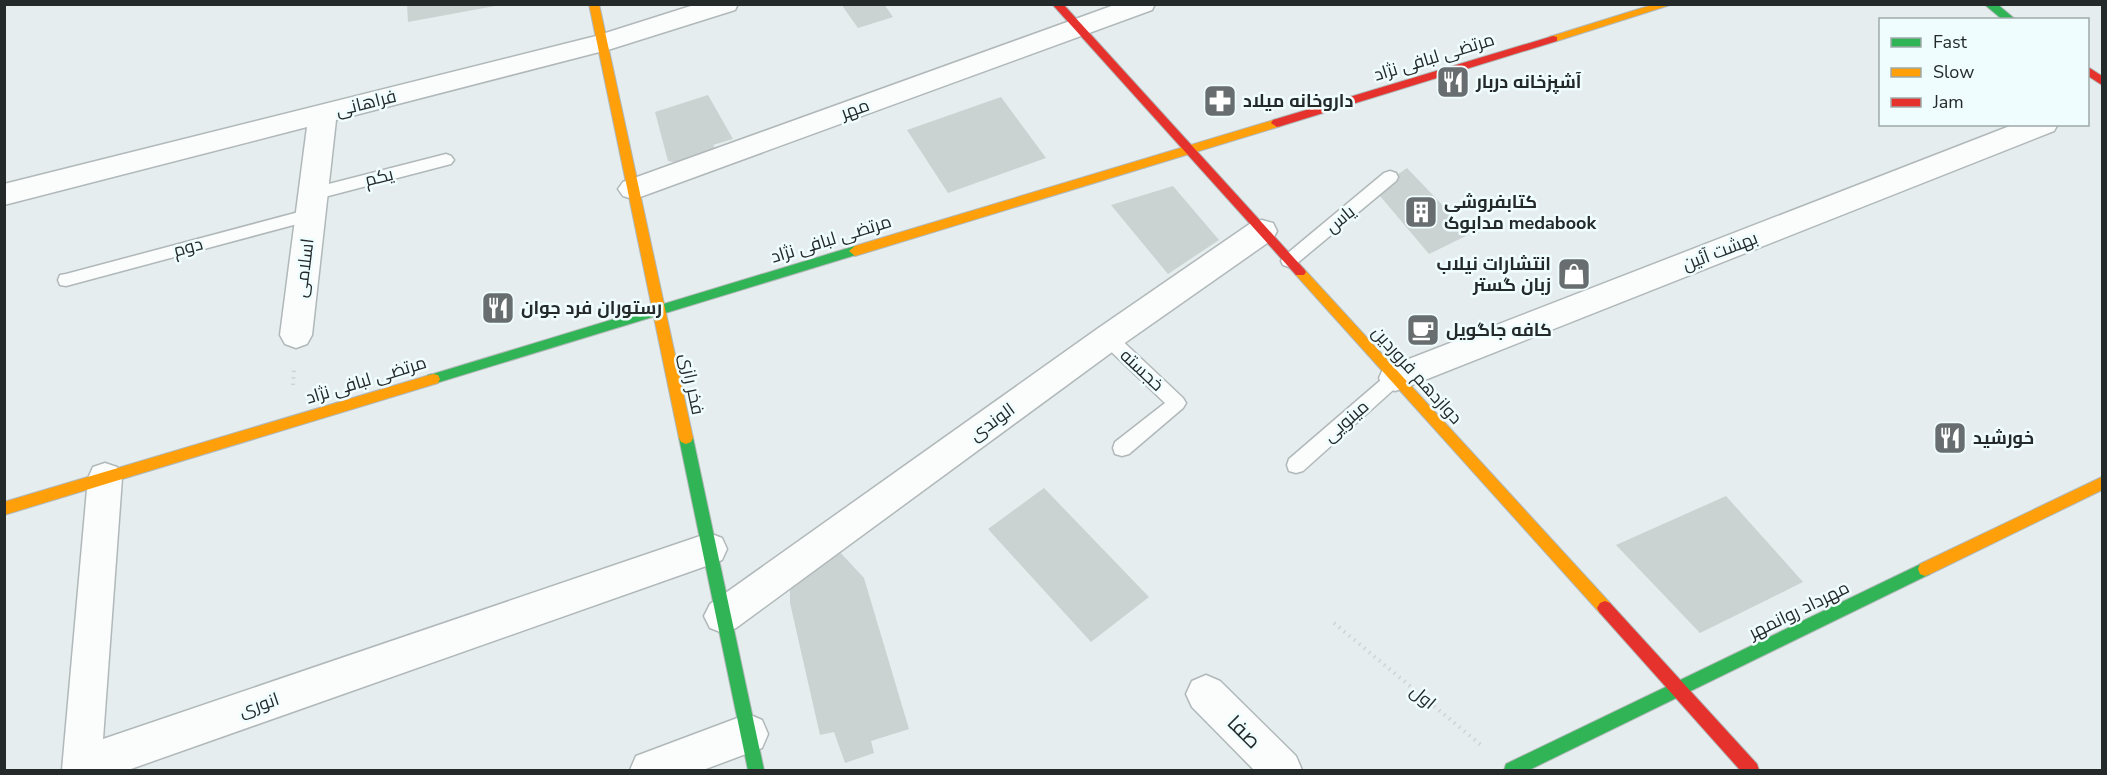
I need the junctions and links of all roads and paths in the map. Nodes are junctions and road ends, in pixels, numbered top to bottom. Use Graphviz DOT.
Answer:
graph roads {
  1 [pos="594,4"];
  2 [pos="726,4"];
  3 [pos="1057,4"];
  4 [pos="1143,4"];
  5 [pos="1668,4"];
  6 [pos="1989,4"];
  7 [pos="2008,18"];
  8 [pos="1078,28"];
  9 [pos="602,44"];
  10 [pos="2089,72"];
  11 [pos="2103,81"];
  12 [pos="323,114"];
  13 [pos="2039,126"];
  14 [pos="1188,150"];
  15 [pos="446,160"];
  16 [pos="1390,177"];
  17 [pos="633,189"];
  18 [pos="4,195"];
  19 [pos="312,205"];
  20 [pos="1262,231"];
  21 [pos="1289,261"];
  22 [pos="66,280"];
  23 [pos="658,310"];
  24 [pos="296,335"];
  25 [pos="1108,339"];
  26 [pos="1395,378"];
  27 [pos="291,422"];
  28 [pos="1122,448"];
  29 [pos="1296,465"];
  30 [pos="105,478"];
  31 [pos="2103,483"];
  32 [pos="4,509"];
  33 [pos="709,549"];
  34 [pos="723,616"];
  35 [pos="1334,623"];
  36 [pos="1678,690"];
  37 [pos="1206,694"];
  38 [pos="1485,748"];
  39 [pos="752,752"];
  40 [pos="81,769"];
  41 [pos="650,771"];
  42 [pos="1282,771"];
  43 [pos="1512,771"];
  44 [pos="1751,771"];
  1 -- 9 [label="main road, فخر رازی"];
  2 -- 9 [label="street, فراهانی"];
  3 -- 8 [label="main road, دوازدهم فروردین"];
  4 -- 8 [label="street, مهر"];
  5 -- 14 [label="main road, مرتضی لبافی نژاد"];
  6 -- 7 [label="main road"];
  8 -- 14 [label="main road, دوازدهم فروردین"];
  8 -- 17 [label="street, مهر"];
  9 -- 12 [label="street, فراهانی"];
  9 -- 17 [label="main road, فخر رازی"];
  10 -- 11 [label="main road"];
  12 -- 18 [label="street, فراهانی"];
  12 -- 19 [label="street, اسلامی"];
  13 -- 26 [label="street, بهشت آئین"];
  14 -- 20 [label="main road, دوازدهم فروردین"];
  14 -- 23 [label="main road, مرتضی لبافی نژاد"];
  15 -- 19 [label="lane, یکم"];
  16 -- 21 [label="lane, یاس"];
  17 -- 23 [label="main road, فخر رازی"];
  19 -- 22 [label="lane, دوم"];
  19 -- 24 [label="street, اسلامی"];
  20 -- 21 [label="main road, دوازدهم فروردین"];
  20 -- 25 [label="street, الوندی"];
  21 -- 26 [label="main road, دوازدهم فروردین"];
  23 -- 27 [label="main road, مرتضی لبافی نژاد"];
  23 -- 33 [label="main road, فخر رازی"];
  24 -- 27 [label="path"];
  25 -- 28 [label="lane, خجسته"];
  25 -- 34 [label="street, الوندی"];
  26 -- 29 [label="lane, مینویی"];
  26 -- 36 [label="main road, دوازدهم فروردین"];
  27 -- 30 [label="main road, مرتضی لبافی نژاد"];
  30 -- 32 [label="main road, مرتضی لبافی نژاد"];
  30 -- 40 [label="street, انوری"];
  31 -- 36 [label="main road, مهرداد روانمهر"];
  33 -- 34 [label="main road, فخر رازی"];
  33 -- 40 [label="street, انوری"];
  34 -- 39 [label="main road, فخر رازی"];
  35 -- 38 [label="path, اول"];
  36 -- 43 [label="main road, مهرداد روانمهر"];
  36 -- 44 [label="main road, دوازدهم فروردین"];
  37 -- 42 [label="street, صفا"];
  39 -- 41 [label="street"];
}
